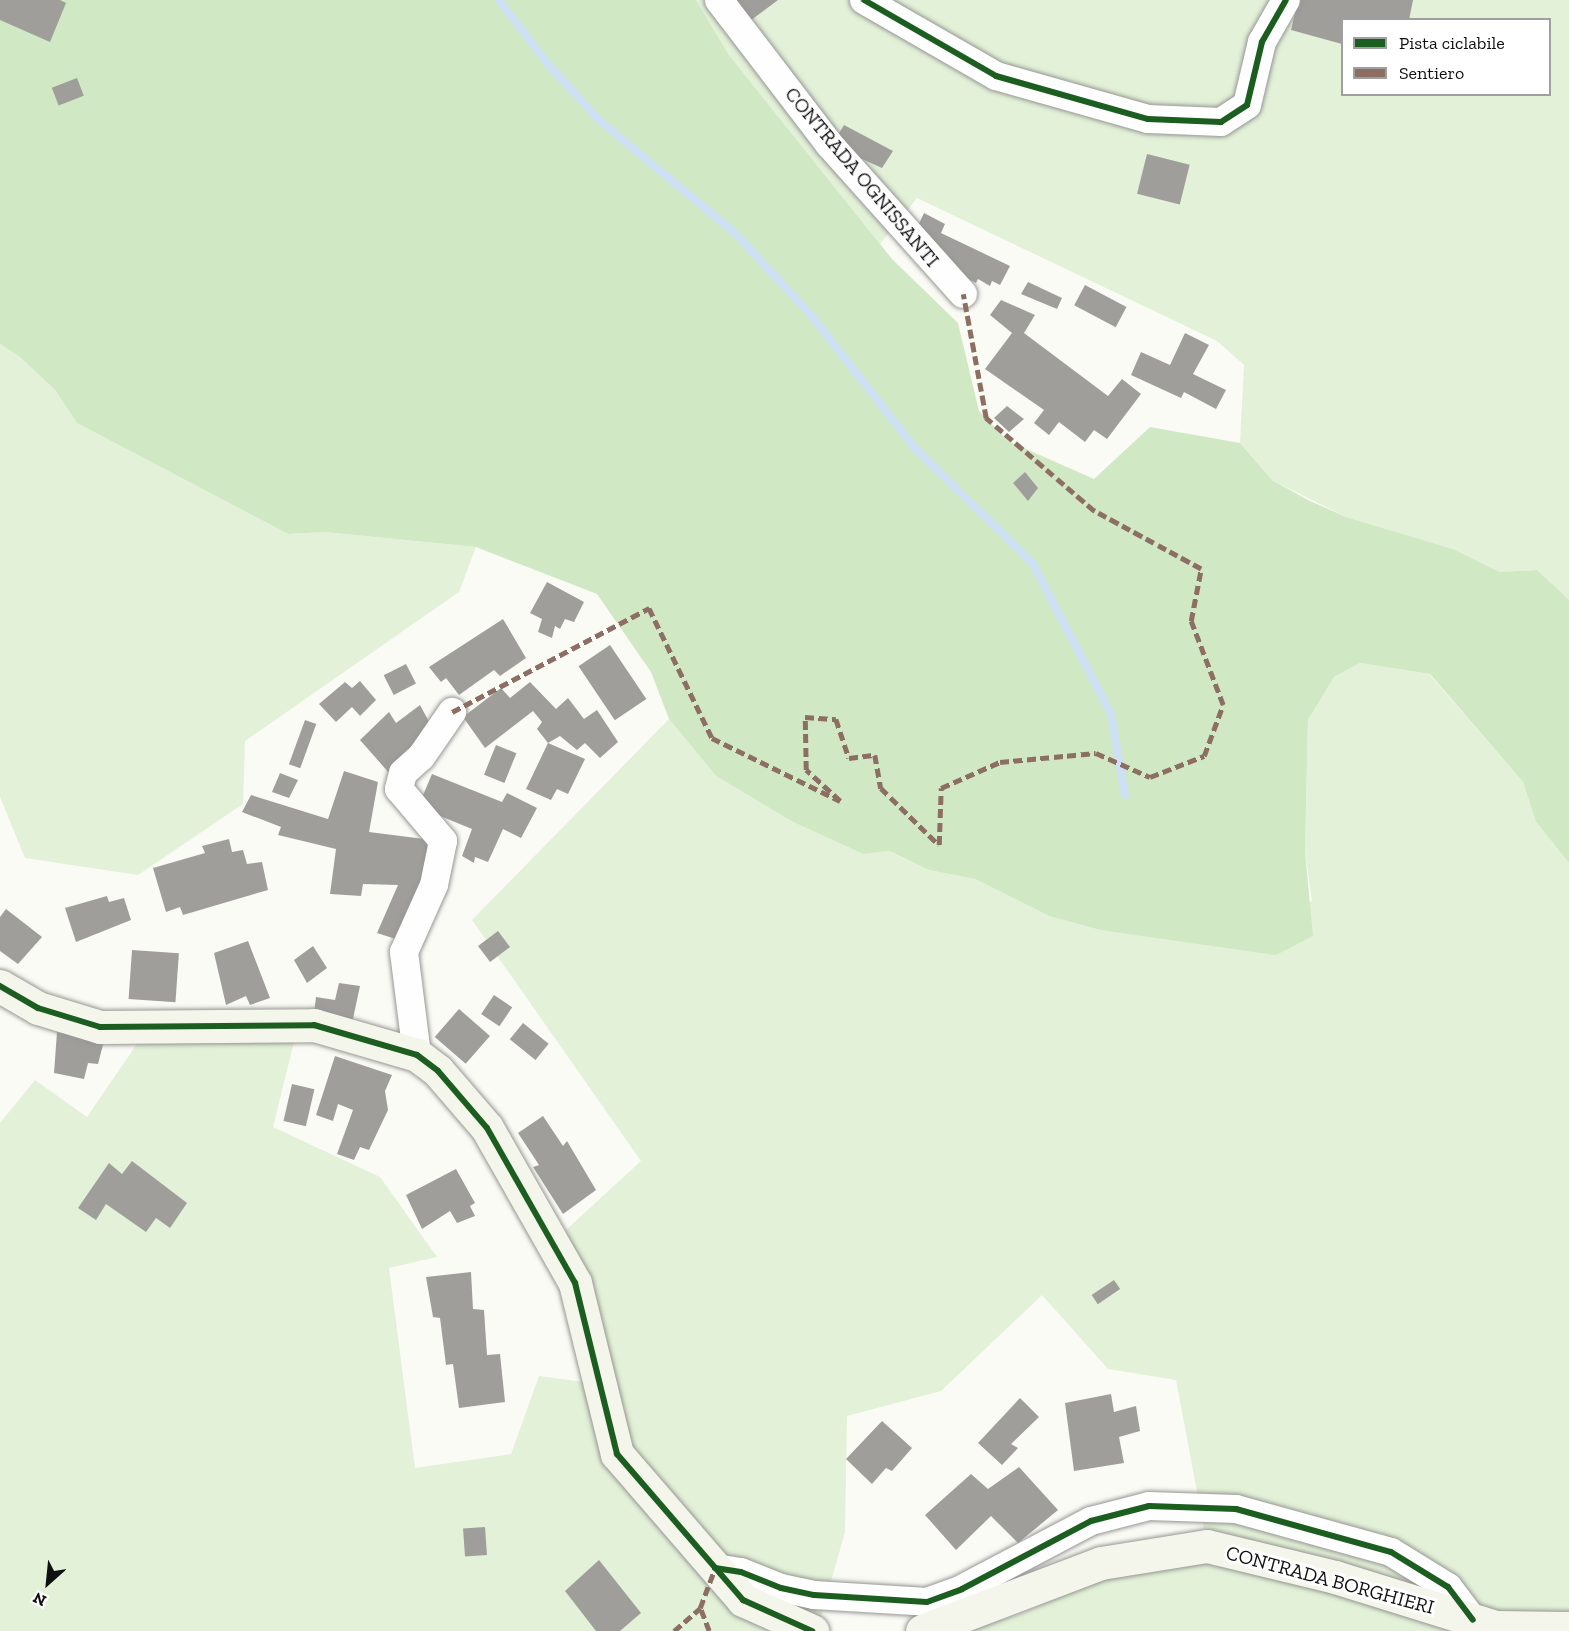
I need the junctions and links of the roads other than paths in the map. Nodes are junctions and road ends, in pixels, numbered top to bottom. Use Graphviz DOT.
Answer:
graph roads {
  1 [pos="719,0"];
  2 [pos="864,0"];
  3 [pos="1286,0"];
  4 [pos="963,294"];
  5 [pos="452,712"];
  6 [pos="0,986"];
  7 [pos="417,1055"];
  8 [pos="715,1568"];
  9 [pos="1473,1620"];
  10 [pos="1569,1628"];
  11 [pos="812,1631"];
  12 [pos="922,1631"];
  1 -- 4 [label="street, CONTRADA OGNISSANTI"];
  2 -- 3 [label="street"];
  5 -- 7 [label="street"];
  6 -- 7 [label="street"];
  7 -- 8 [label="street"];
  8 -- 9 [label="street"];
  8 -- 11 [label="street"];
  9 -- 10 [label="street, CONTRADA BORGHIERI"];
  9 -- 12 [label="street, CONTRADA BORGHIERI"];
}
